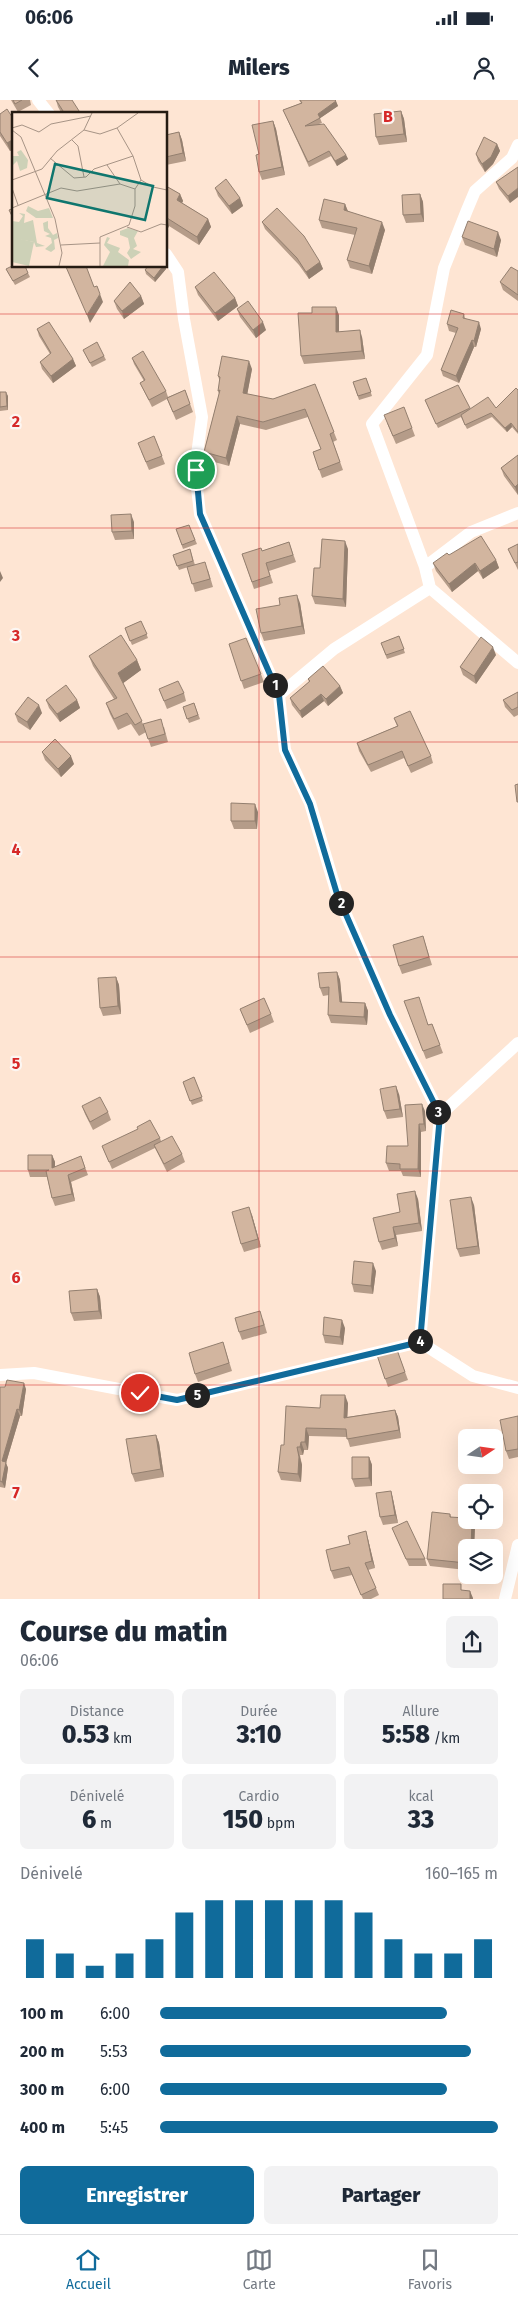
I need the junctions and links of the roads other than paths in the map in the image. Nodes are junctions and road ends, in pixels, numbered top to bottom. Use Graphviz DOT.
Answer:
graph roads {
  1 [pos="38,100"];
  2 [pos="47,112"];
  3 [pos="518,145"];
  4 [pos="168,257"];
  5 [pos="518,513"];
  6 [pos="425,567"];
  7 [pos="430,588"];
  8 [pos="518,663"];
  9 [pos="279,695"];
  10 [pos="518,1043"];
  11 [pos="440,1115"];
  12 [pos="420,1342"];
  13 [pos="0,1375"];
  14 [pos="518,1388"];
  15 [pos="518,1545"];
  16 [pos="505,1599"];
  1 -- 2 [label="street"];
  3 -- 6 [label="street"];
  4 -- 9 [label="street"];
  5 -- 6 [label="street"];
  6 -- 7 [label="street"];
  7 -- 8 [label="street"];
  7 -- 9 [label="street"];
  9 -- 11 [label="street"];
  10 -- 11 [label="street"];
  11 -- 12 [label="street"];
  12 -- 13 [label="street"];
  12 -- 14 [label="street"];
  15 -- 16 [label="street"];
}
